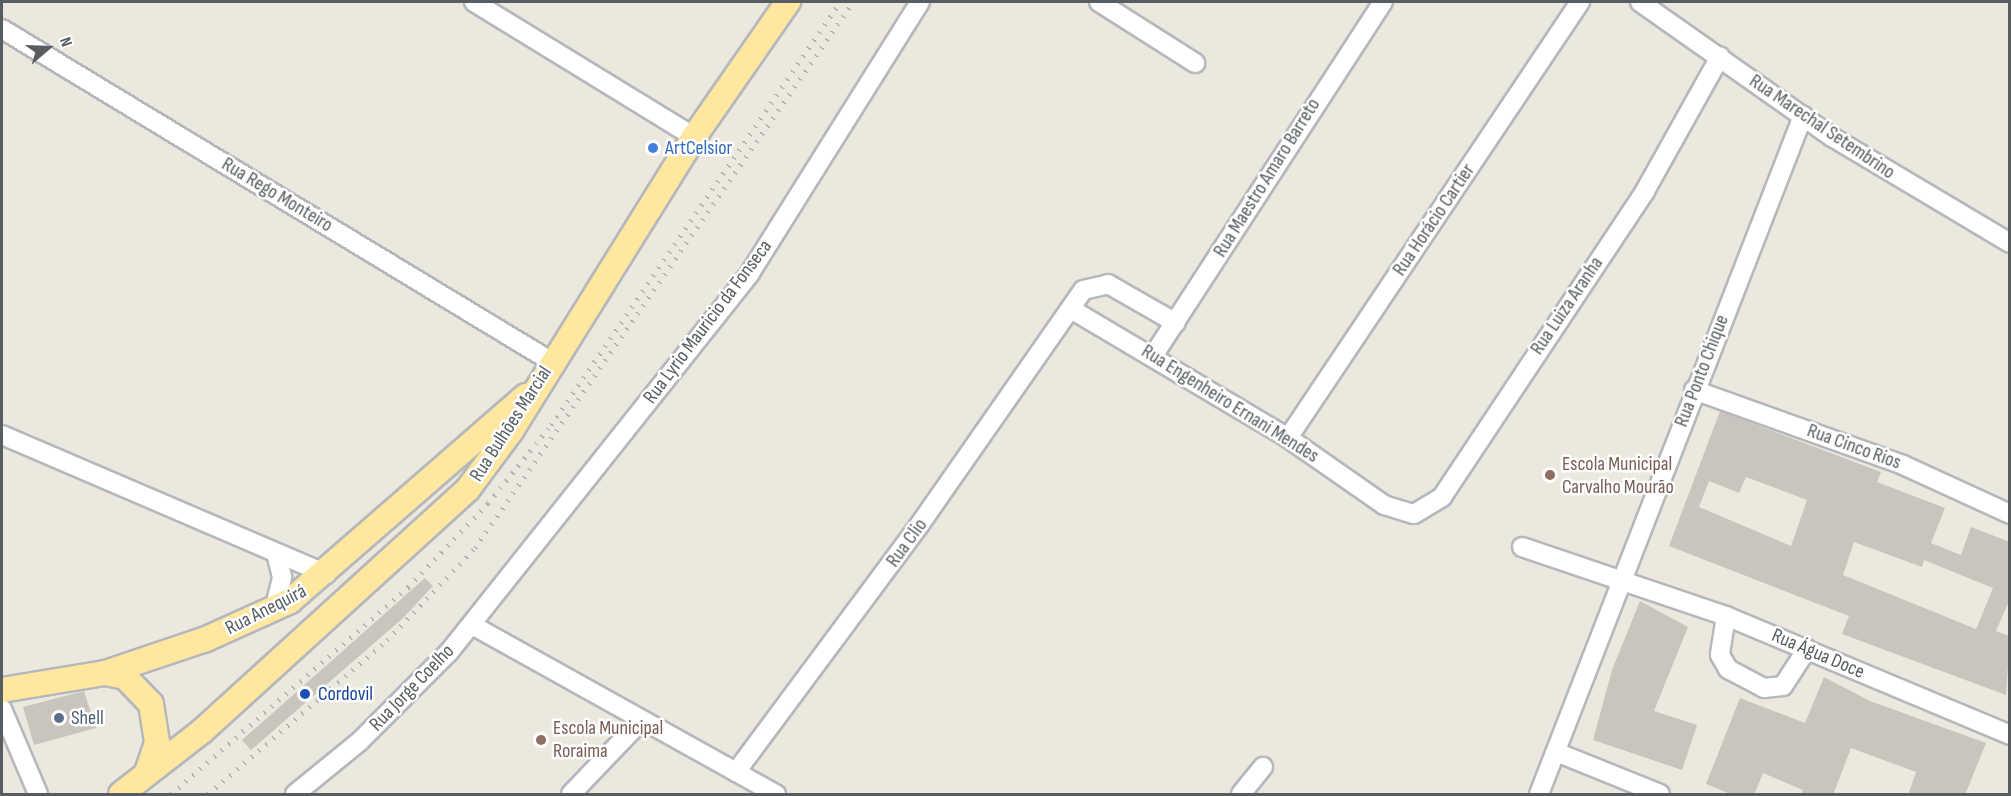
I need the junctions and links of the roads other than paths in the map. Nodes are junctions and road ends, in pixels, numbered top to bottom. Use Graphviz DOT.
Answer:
graph roads {
  1 [pos="474,2"];
  2 [pos="788,2"];
  3 [pos="920,2"];
  4 [pos="1099,2"];
  5 [pos="1383,2"];
  6 [pos="1580,2"];
  7 [pos="1640,2"];
  8 [pos="2,29"];
  9 [pos="1720,57"];
  10 [pos="1195,63"];
  11 [pos="1803,116"];
  12 [pos="694,137"];
  13 [pos="2010,243"];
  14 [pos="1071,309"];
  15 [pos="1176,324"];
  16 [pos="1154,356"];
  17 [pos="552,362"];
  18 [pos="535,389"];
  19 [pos="1694,390"];
  20 [pos="2,435"];
  21 [pos="1288,438"];
  22 [pos="1384,505"];
  23 [pos="2010,514"];
  24 [pos="1522,546"];
  25 [pos="276,553"];
  26 [pos="326,574"];
  27 [pos="1623,579"];
  28 [pos="273,610"];
  29 [pos="1726,616"];
  30 [pos="472,625"];
  31 [pos="1807,649"];
  32 [pos="105,673"];
  33 [pos="2,690"];
  34 [pos="2,709"];
  35 [pos="641,720"];
  36 [pos="2010,735"];
  37 [pos="1556,752"];
  38 [pos="1263,766"];
  39 [pos="736,772"];
  40 [pos="146,774"];
  41 [pos="38,795"];
  42 [pos="121,795"];
  43 [pos="295,795"];
  44 [pos="571,795"];
  45 [pos="776,795"];
  46 [pos="1241,795"];
  47 [pos="1539,795"];
  48 [pos="1660,795"];
  1 -- 12 [label="street"];
  2 -- 12 [label="main road, Rua Bulhões Marcial"];
  3 -- 30 [label="street, Rua Lyrio Mauricio da Fonseca"];
  4 -- 10 [label="street"];
  5 -- 15 [label="street, Rua Maestro Amaro Barreto"];
  6 -- 21 [label="street, Rua Horácio Cartier"];
  7 -- 9 [label="street, Rua Marechal Setembrino"];
  8 -- 17 [label="street, Rua Rego Monteiro"];
  9 -- 11 [label="street, Rua Marechal Setembrino"];
  9 -- 22 [label="street, Rua Luiza Aranha"];
  11 -- 13 [label="street, Rua Marechal Setembrino"];
  11 -- 19 [label="street, Rua Ponto Chique"];
  12 -- 17 [label="main road, Rua Bulhões Marcial"];
  14 -- 15 [label="street, Rua Clio"];
  14 -- 16 [label="street, Rua Engenheiro Ernani Mendes"];
  14 -- 39 [label="street, Rua Clio"];
  15 -- 16 [label="street, Rua Maestro Amaro Barreto"];
  16 -- 21 [label="street, Rua Engenheiro Ernani Mendes"];
  17 -- 18 [label="main road, Rua Bulhões Marcial"];
  18 -- 26 [label="main road, Rua Anequirá"];
  18 -- 40 [label="main road, Rua Bulhões Marcial"];
  19 -- 23 [label="street, Rua Cinco Rios"];
  19 -- 27 [label="street, Rua Ponto Chique"];
  20 -- 25 [label="street"];
  21 -- 22 [label="street, Rua Engenheiro Ernani Mendes"];
  24 -- 27 [label="street, Rua Água Doce"];
  25 -- 26 [label="street"];
  25 -- 28 [label="street"];
  26 -- 28 [label="main road, Rua Anequirá"];
  27 -- 29 [label="street, Rua Água Doce"];
  27 -- 37 [label="street, Rua Ponto Chique"];
  28 -- 32 [label="main road, Rua Anequirá"];
  29 -- 31 [label="street, Rua Água Doce"];
  29 -- 31 [label="street"];
  30 -- 35 [label="street"];
  30 -- 43 [label="street, Rua Jorge Coelho"];
  31 -- 36 [label="street, Rua Água Doce"];
  32 -- 33 [label="main road, Rua Anequirá"];
  32 -- 40 [label="main road"];
  34 -- 41 [label="street"];
  35 -- 39 [label="street"];
  35 -- 44 [label="street"];
  37 -- 47 [label="street, Rua Ponto Chique"];
  37 -- 48 [label="street"];
  38 -- 46 [label="street"];
  39 -- 45 [label="street"];
  40 -- 42 [label="main road, Rua Bulhões Marcial"];
}
